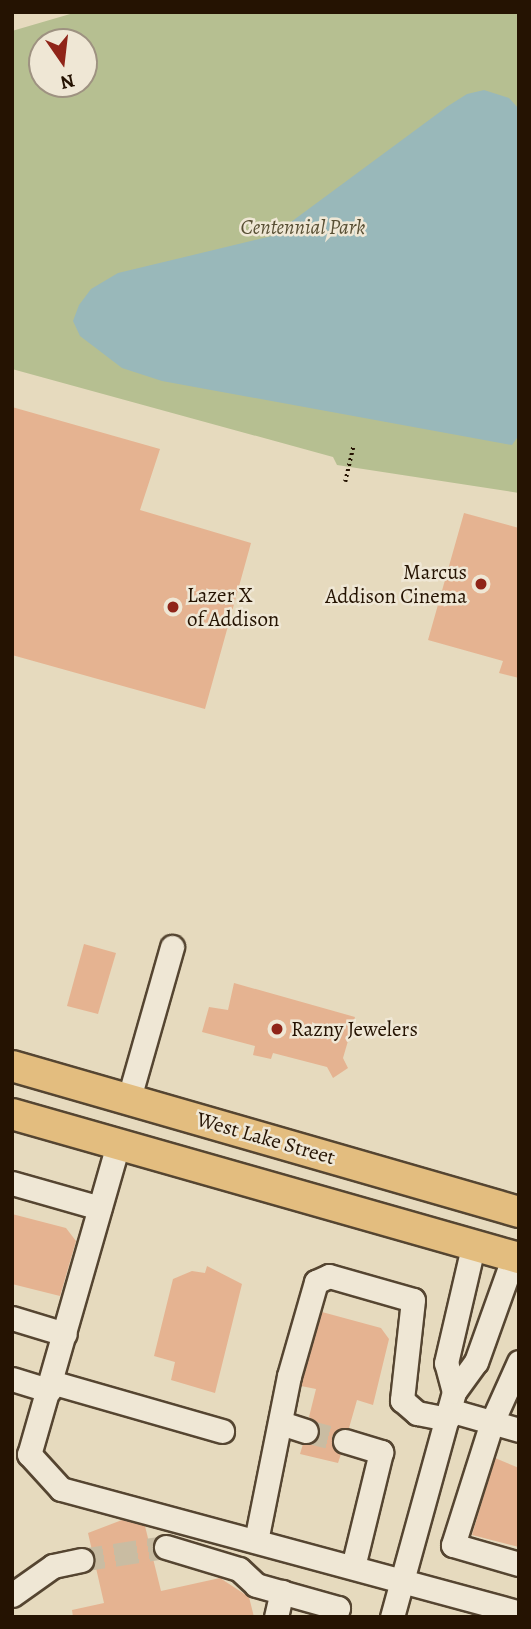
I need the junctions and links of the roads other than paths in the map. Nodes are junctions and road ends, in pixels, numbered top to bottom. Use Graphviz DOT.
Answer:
graph roads {
  1 [pos="172,947"];
  2 [pos="12,1066"];
  3 [pos="129,1098"];
  4 [pos="12,1114"];
  5 [pos="119,1141"];
  6 [pos="12,1183"];
  7 [pos="100,1208"];
  8 [pos="519,1212"];
  9 [pos="472,1247"];
  10 [pos="516,1257"];
  11 [pos="12,1318"];
  12 [pos="65,1334"];
  13 [pos="519,1362"];
  14 [pos="12,1379"];
  15 [pos="50,1386"];
  16 [pos="450,1407"];
  17 [pos="492,1422"];
  18 [pos="281,1423"];
  19 [pos="519,1430"];
  20 [pos="306,1431"];
  21 [pos="222,1432"];
  22 [pos="345,1441"];
  23 [pos="201,1527"];
  24 [pos="256,1541"];
  25 [pos="166,1547"];
  26 [pos="194,1558"];
  27 [pos="82,1560"];
  28 [pos="519,1564"];
  29 [pos="352,1567"];
  30 [pos="402,1580"];
  31 [pos="282,1592"];
  32 [pos="12,1594"];
  33 [pos="519,1612"];
  34 [pos="276,1617"];
  35 [pos="335,1617"];
  36 [pos="392,1617"];
  1 -- 3 [label="lane"];
  2 -- 3 [label="main road, West Lake Street"];
  3 -- 8 [label="main road, West Lake Street"];
  4 -- 5 [label="main road"];
  5 -- 7 [label="lane"];
  5 -- 9 [label="main road"];
  6 -- 7 [label="lane"];
  7 -- 12 [label="lane"];
  9 -- 10 [label="main road"];
  9 -- 16 [label="lane"];
  10 -- 16 [label="lane"];
  11 -- 12 [label="lane"];
  12 -- 15 [label="lane"];
  13 -- 17 [label="lane"];
  14 -- 15 [label="lane"];
  15 -- 21 [label="lane"];
  15 -- 23 [label="lane"];
  16 -- 17 [label="lane"];
  16 -- 18 [label="lane"];
  16 -- 30 [label="lane"];
  17 -- 19 [label="lane"];
  17 -- 28 [label="lane"];
  18 -- 20 [label="lane"];
  18 -- 24 [label="lane"];
  22 -- 29 [label="lane"];
  23 -- 24 [label="lane"];
  23 -- 26 [label="lane"];
  24 -- 29 [label="lane"];
  25 -- 26 [label="lane"];
  26 -- 31 [label="lane"];
  27 -- 32 [label="lane"];
  29 -- 30 [label="lane"];
  30 -- 33 [label="lane"];
  30 -- 36 [label="lane"];
  31 -- 34 [label="lane"];
  31 -- 35 [label="lane"];
}
